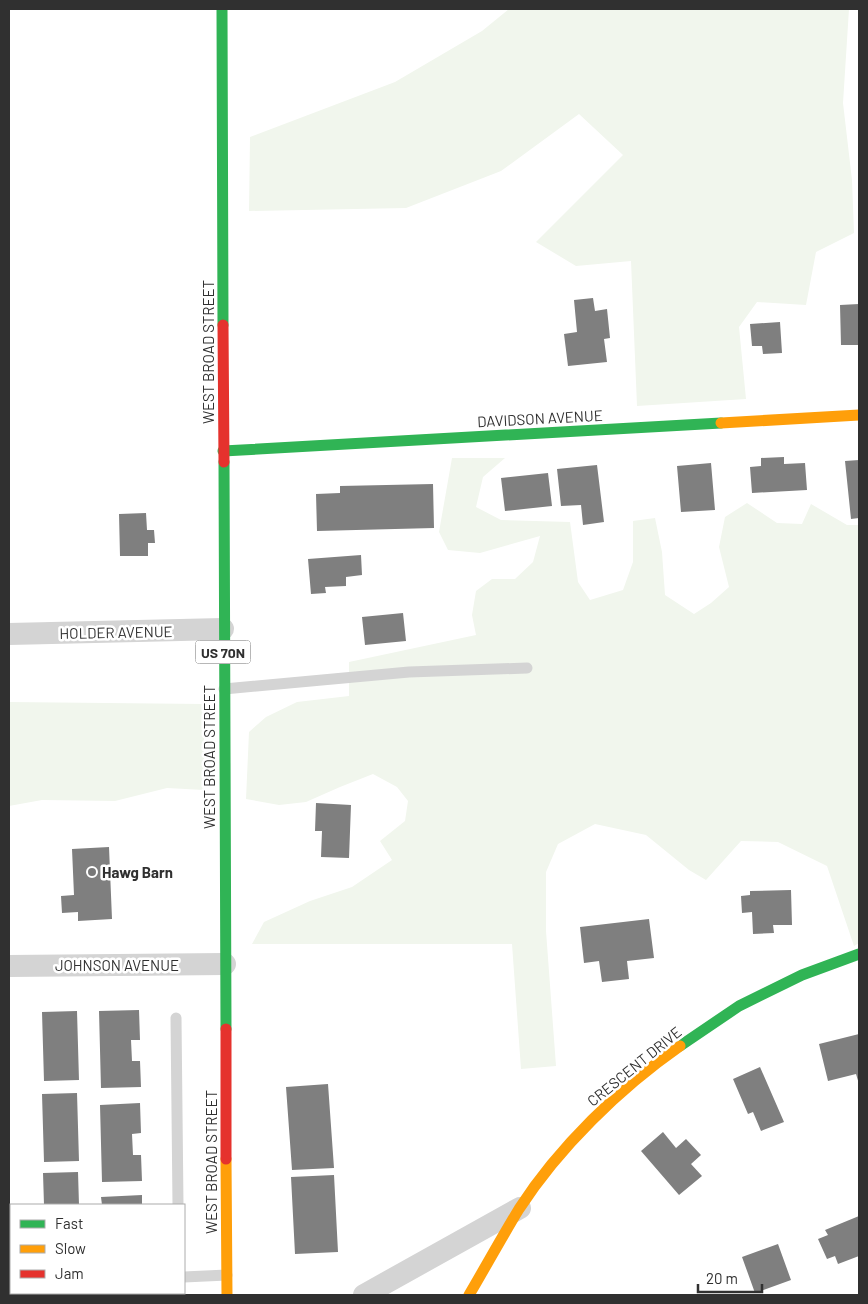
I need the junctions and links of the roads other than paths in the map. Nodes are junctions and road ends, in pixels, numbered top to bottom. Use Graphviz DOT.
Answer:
graph roads {
  1 [pos="222,9"];
  2 [pos="859,415"];
  3 [pos="223,451"];
  4 [pos="223,629"];
  5 [pos="9,634"];
  6 [pos="527,668"];
  7 [pos="224,689"];
  8 [pos="859,954"];
  9 [pos="225,964"];
  10 [pos="9,966"];
  11 [pos="176,1018"];
  12 [pos="178,1204"];
  13 [pos="520,1208"];
  14 [pos="227,1275"];
  15 [pos="185,1277"];
  16 [pos="227,1295"];
  17 [pos="364,1295"];
  18 [pos="469,1295"];
  1 -- 3 [label="main road, WEST BROAD STREET / US 70N"];
  2 -- 3 [label="main road, DAVIDSON AVENUE"];
  3 -- 4 [label="main road, WEST BROAD STREET / US 70N"];
  4 -- 5 [label="street, HOLDER AVENUE"];
  4 -- 7 [label="main road, WEST BROAD STREET / US 70N"];
  6 -- 7 [label="lane"];
  7 -- 9 [label="main road, WEST BROAD STREET / US 70N"];
  8 -- 13 [label="main road, CRESCENT DRIVE"];
  9 -- 10 [label="street, JOHNSON AVENUE"];
  9 -- 14 [label="main road, WEST BROAD STREET / US 70N"];
  11 -- 12 [label="lane"];
  13 -- 17 [label="street"];
  13 -- 18 [label="main road, CRESCENT DRIVE"];
  14 -- 15 [label="lane"];
  14 -- 16 [label="main road, WEST BROAD STREET / US 70N"];
}
